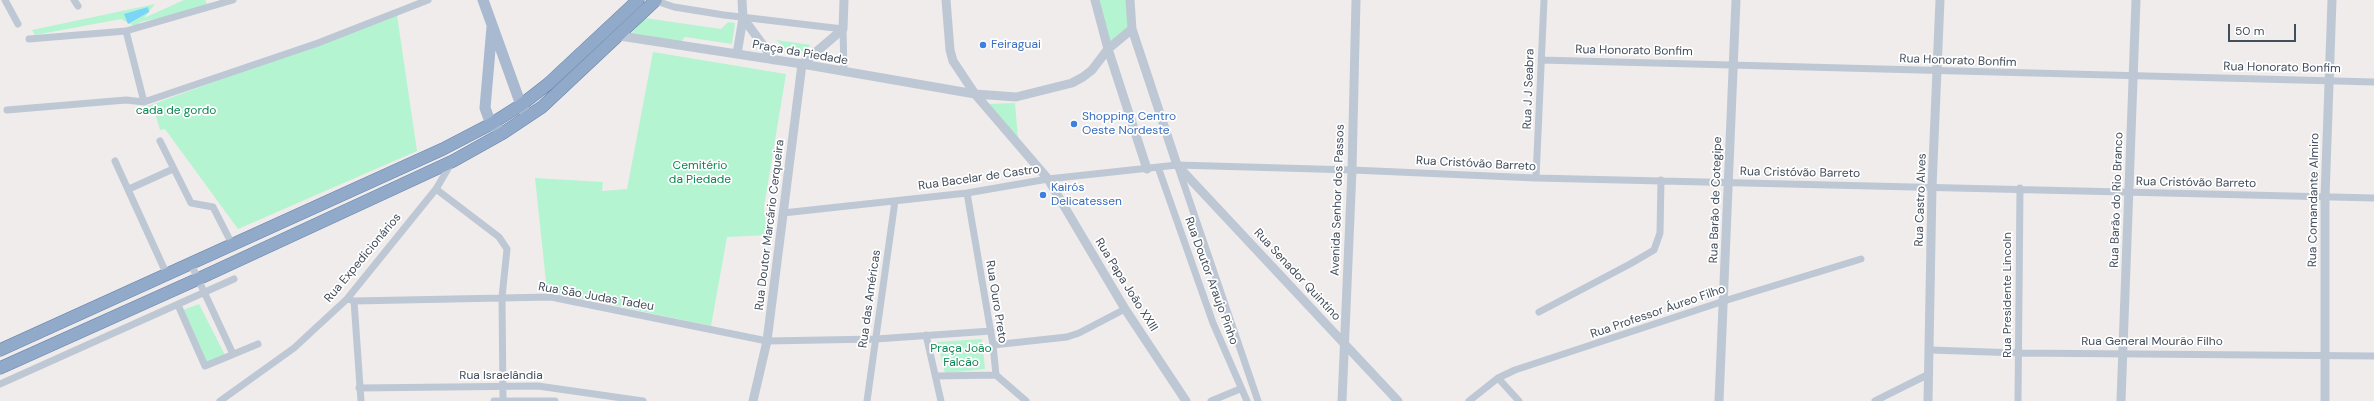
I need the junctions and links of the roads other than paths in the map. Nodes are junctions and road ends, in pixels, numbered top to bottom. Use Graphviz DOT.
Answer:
graph roads {
  1 [pos="6,0"];
  2 [pos="233,0"];
  3 [pos="428,0"];
  4 [pos="483,0"];
  5 [pos="638,0"];
  6 [pos="656,0"];
  7 [pos="742,0"];
  8 [pos="844,0"];
  9 [pos="946,0"];
  10 [pos="1096,0"];
  11 [pos="1130,0"];
  12 [pos="1356,0"];
  13 [pos="1544,0"];
  14 [pos="1736,0"];
  15 [pos="1940,0"];
  16 [pos="2136,0"];
  17 [pos="2332,0"];
  18 [pos="415,2"];
  19 [pos="743,18"];
  20 [pos="492,22"];
  21 [pos="18,24"];
  22 [pos="843,29"];
  23 [pos="1132,30"];
  24 [pos="126,31"];
  25 [pos="620,36"];
  26 [pos="29,39"];
  27 [pos="1108,49"];
  28 [pos="737,54"];
  29 [pos="774,60"];
  30 [pos="1541,60"];
  31 [pos="802,64"];
  32 [pos="1734,65"];
  33 [pos="1938,71"];
  34 [pos="844,72"];
  35 [pos="2133,76"];
  36 [pos="2329,80"];
  37 [pos="2374,82"];
  38 [pos="975,94"];
  39 [pos="144,102"];
  40 [pos="521,105"];
  41 [pos="7,110"];
  42 [pos="527,116"];
  43 [pos="491,124"];
  44 [pos="503,133"];
  45 [pos="160,141"];
  46 [pos="115,161"];
  47 [pos="453,161"];
  48 [pos="1177,165"];
  49 [pos="1158,167"];
  50 [pos="173,169"];
  51 [pos="1147,169"];
  52 [pos="1352,170"];
  53 [pos="1536,178"];
  54 [pos="1048,179"];
  55 [pos="1661,180"];
  56 [pos="1729,182"];
  57 [pos="1932,187"];
  58 [pos="436,188"];
  59 [pos="2020,188"];
  60 [pos="129,189"];
  61 [pos="2130,192"];
  62 [pos="967,193"];
  63 [pos="2325,197"];
  64 [pos="2374,198"];
  65 [pos="895,201"];
  66 [pos="783,213"];
  67 [pos="232,246"];
  68 [pos="1861,259"];
  69 [pos="191,264"];
  70 [pos="167,275"];
  71 [pos="198,279"];
  72 [pos="234,279"];
  73 [pos="205,294"];
  74 [pos="502,297"];
  75 [pos="350,300"];
  76 [pos="1724,301"];
  77 [pos="178,305"];
  78 [pos="1125,309"];
  79 [pos="1539,312"];
  80 [pos="991,330"];
  81 [pos="926,335"];
  82 [pos="876,339"];
  83 [pos="767,341"];
  84 [pos="1344,343"];
  85 [pos="258,344"];
  86 [pos="993,345"];
  87 [pos="0,350"];
  88 [pos="1930,350"];
  89 [pos="2019,352"];
  90 [pos="233,354"];
  91 [pos="2122,354"];
  92 [pos="2326,355"];
  93 [pos="2374,356"];
  94 [pos="0,368"];
  95 [pos="1929,374"];
  96 [pos="996,375"];
  97 [pos="936,376"];
  98 [pos="1498,378"];
  99 [pos="0,384"];
  100 [pos="504,387"];
  101 [pos="755,387"];
  102 [pos="358,388"];
  103 [pos="1240,389"];
  104 [pos="503,399"];
  105 [pos="220,401"];
  106 [pos="361,401"];
  107 [pos="494,401"];
  108 [pos="555,401"];
  109 [pos="643,401"];
  110 [pos="747,401"];
  111 [pos="754,401"];
  112 [pos="867,401"];
  113 [pos="941,401"];
  114 [pos="1026,401"];
  115 [pos="1186,401"];
  116 [pos="1211,401"];
  117 [pos="1247,401"];
  118 [pos="1258,401"];
  119 [pos="1342,401"];
  120 [pos="1398,401"];
  121 [pos="1469,401"];
  122 [pos="1518,401"];
  123 [pos="1719,401"];
  124 [pos="1875,401"];
  125 [pos="1928,401"];
  126 [pos="2018,401"];
  127 [pos="2120,401"];
  128 [pos="2325,401"];
  1 -- 21 [label="street"];
  2 -- 24 [label="street"];
  3 -- 18 [label="street"];
  4 -- 20 [label="main road"];
  5 -- 40 [label="highway"];
  6 -- 19 [label="street"];
  6 -- 25 [label="highway"];
  7 -- 19 [label="street"];
  8 -- 22 [label="street"];
  9 -- 38 [label="street, Rua Papa João XXIII"];
  10 -- 27 [label="street"];
  11 -- 23 [label="street"];
  12 -- 52 [label="street, Avenida Senhor dos Passos"];
  13 -- 30 [label="street, Rua J J Seabra"];
  14 -- 32 [label="street, Rua Barão de Cotegipe"];
  15 -- 33 [label="street, Rua Castro Alves"];
  16 -- 35 [label="street, Rua Barão do Rio Branco"];
  17 -- 36 [label="street, Rua Comandante Almiro"];
  18 -- 39 [label="street"];
  19 -- 22 [label="street"];
  19 -- 28 [label="street"];
  19 -- 29 [label="street"];
  20 -- 40 [label="main road"];
  20 -- 43 [label="main road"];
  22 -- 31 [label="street"];
  22 -- 34 [label="street"];
  23 -- 27 [label="street, Praça da Piedade"];
  23 -- 48 [label="street"];
  24 -- 26 [label="street"];
  24 -- 39 [label="street"];
  25 -- 28 [label="street, Praça da Piedade"];
  25 -- 42 [label="highway"];
  27 -- 38 [label="street, Praça da Piedade"];
  27 -- 51 [label="street"];
  28 -- 29 [label="street, Praça da Piedade"];
  29 -- 31 [label="street, Praça da Piedade"];
  30 -- 32 [label="street, Rua Honorato Bonfim"];
  30 -- 53 [label="street, Rua J J Seabra"];
  31 -- 34 [label="street, Praça da Piedade"];
  31 -- 66 [label="street, Rua Doutor Marcário Cerqueira"];
  32 -- 33 [label="street, Rua Honorato Bonfim"];
  32 -- 56 [label="street, Rua Barão de Cotegipe"];
  33 -- 35 [label="street, Rua Honorato Bonfim"];
  33 -- 57 [label="street, Rua Castro Alves"];
  34 -- 38 [label="street, Praça da Piedade"];
  35 -- 36 [label="street, Rua Honorato Bonfim"];
  35 -- 61 [label="street, Rua Barão do Rio Branco"];
  36 -- 37 [label="street, Rua Honorato Bonfim"];
  36 -- 63 [label="street, Rua Comandante Almiro"];
  38 -- 54 [label="street, Rua Papa João XXIII"];
  39 -- 41 [label="street"];
  40 -- 42 [label="main road"];
  40 -- 43 [label="highway"];
  42 -- 44 [label="highway"];
  43 -- 44 [label="main road"];
  43 -- 67 [label="highway"];
  44 -- 47 [label="highway"];
  45 -- 50 [label="street"];
  46 -- 60 [label="street"];
  47 -- 58 [label="street, Rua Expedicionários"];
  47 -- 71 [label="highway"];
  48 -- 49 [label="street, Rua Bacelar de Castro"];
  48 -- 52 [label="street, Rua Cristóvão Barreto"];
  48 -- 84 [label="street, Rua Senador Quintino"];
  48 -- 118 [label="street, Rua Doutor Araujo Pinho"];
  49 -- 51 [label="street, Rua Bacelar de Castro"];
  49 -- 103 [label="street, Rua Doutor Araujo Pinho"];
  50 -- 60 [label="street"];
  50 -- 67 [label="street"];
  51 -- 54 [label="street, Rua Bacelar de Castro"];
  52 -- 53 [label="street, Rua Cristóvão Barreto"];
  52 -- 84 [label="street, Avenida Senhor dos Passos"];
  53 -- 55 [label="street, Rua Cristóvão Barreto"];
  54 -- 62 [label="street, Rua Bacelar de Castro"];
  54 -- 78 [label="street, Rua Papa João XXIII"];
  55 -- 56 [label="street, Rua Cristóvão Barreto"];
  55 -- 79 [label="street"];
  56 -- 57 [label="street, Rua Cristóvão Barreto"];
  56 -- 76 [label="street, Rua Barão de Cotegipe"];
  57 -- 59 [label="street, Rua Cristóvão Barreto"];
  57 -- 88 [label="street, Rua Castro Alves"];
  58 -- 74 [label="street"];
  58 -- 75 [label="street, Rua Expedicionários"];
  59 -- 61 [label="street, Rua Cristóvão Barreto"];
  59 -- 89 [label="street, Rua Presidente Lincoln"];
  60 -- 70 [label="street"];
  61 -- 63 [label="street, Rua Cristóvão Barreto"];
  61 -- 91 [label="street, Rua Barão do Rio Branco"];
  62 -- 65 [label="street, Rua Bacelar de Castro"];
  62 -- 80 [label="street, Rua Ouro Preto"];
  63 -- 64 [label="street, Rua Cristóvão Barreto"];
  63 -- 92 [label="street, Rua Comandante Almiro"];
  65 -- 66 [label="street, Rua Bacelar de Castro"];
  65 -- 82 [label="street, Rua das Américas"];
  66 -- 83 [label="street, Rua Doutor Marcário Cerqueira"];
  67 -- 69 [label="highway"];
  68 -- 76 [label="street, Rua Professor Áureo Filho"];
  69 -- 70 [label="highway"];
  69 -- 71 [label="street"];
  70 -- 87 [label="highway"];
  71 -- 73 [label="street"];
  71 -- 94 [label="highway"];
  72 -- 73 [label="street"];
  73 -- 77 [label="street"];
  73 -- 90 [label="street"];
  74 -- 75 [label="street, Rua São Judas Tadeu"];
  74 -- 83 [label="street, Rua São Judas Tadeu"];
  74 -- 100 [label="street"];
  75 -- 102 [label="street"];
  75 -- 105 [label="street, Rua Expedicionários"];
  76 -- 98 [label="street, Rua Professor Áureo Filho"];
  76 -- 123 [label="street, Rua Barão de Cotegipe"];
  77 -- 90 [label="street"];
  77 -- 99 [label="street"];
  78 -- 86 [label="street"];
  78 -- 115 [label="street, Rua Papa João XXIII"];
  80 -- 81 [label="street"];
  80 -- 86 [label="street, Rua Ouro Preto"];
  81 -- 82 [label="street, Rua São Judas Tadeu"];
  81 -- 97 [label="street"];
  82 -- 83 [label="street, Rua São Judas Tadeu"];
  82 -- 112 [label="street, Rua das Américas"];
  83 -- 101 [label="street, Rua Doutor Marcário Cerqueira"];
  84 -- 119 [label="street, Avenida Senhor dos Passos"];
  84 -- 120 [label="street, Rua Senador Quintino"];
  85 -- 90 [label="street"];
  86 -- 96 [label="street, Rua Ouro Preto"];
  88 -- 89 [label="street, Rua General Mourão Filho"];
  88 -- 95 [label="street, Rua Castro Alves"];
  89 -- 91 [label="street, Rua General Mourão Filho"];
  89 -- 126 [label="street, Rua Presidente Lincoln"];
  91 -- 92 [label="street, Rua General Mourão Filho"];
  91 -- 127 [label="street, Rua Barão do Rio Branco"];
  92 -- 93 [label="street, Rua General Mourão Filho"];
  92 -- 128 [label="street, Rua Comandante Almiro"];
  95 -- 124 [label="street"];
  95 -- 125 [label="street, Rua Castro Alves"];
  96 -- 97 [label="street"];
  96 -- 114 [label="street"];
  97 -- 113 [label="street"];
  98 -- 121 [label="street, Rua Professor Áureo Filho"];
  98 -- 122 [label="street"];
  100 -- 102 [label="street, Rua Israelândia"];
  100 -- 104 [label="street"];
  100 -- 109 [label="street, Rua Israelândia"];
  101 -- 110 [label="street, Rua Doutor Marcário Cerqueira"];
  101 -- 111 [label="street, Rua Doutor Marcário Cerqueira"];
  102 -- 106 [label="street"];
  103 -- 116 [label="street"];
  103 -- 117 [label="street, Rua Doutor Araujo Pinho"];
  104 -- 107 [label="street"];
  104 -- 108 [label="street"];
}
